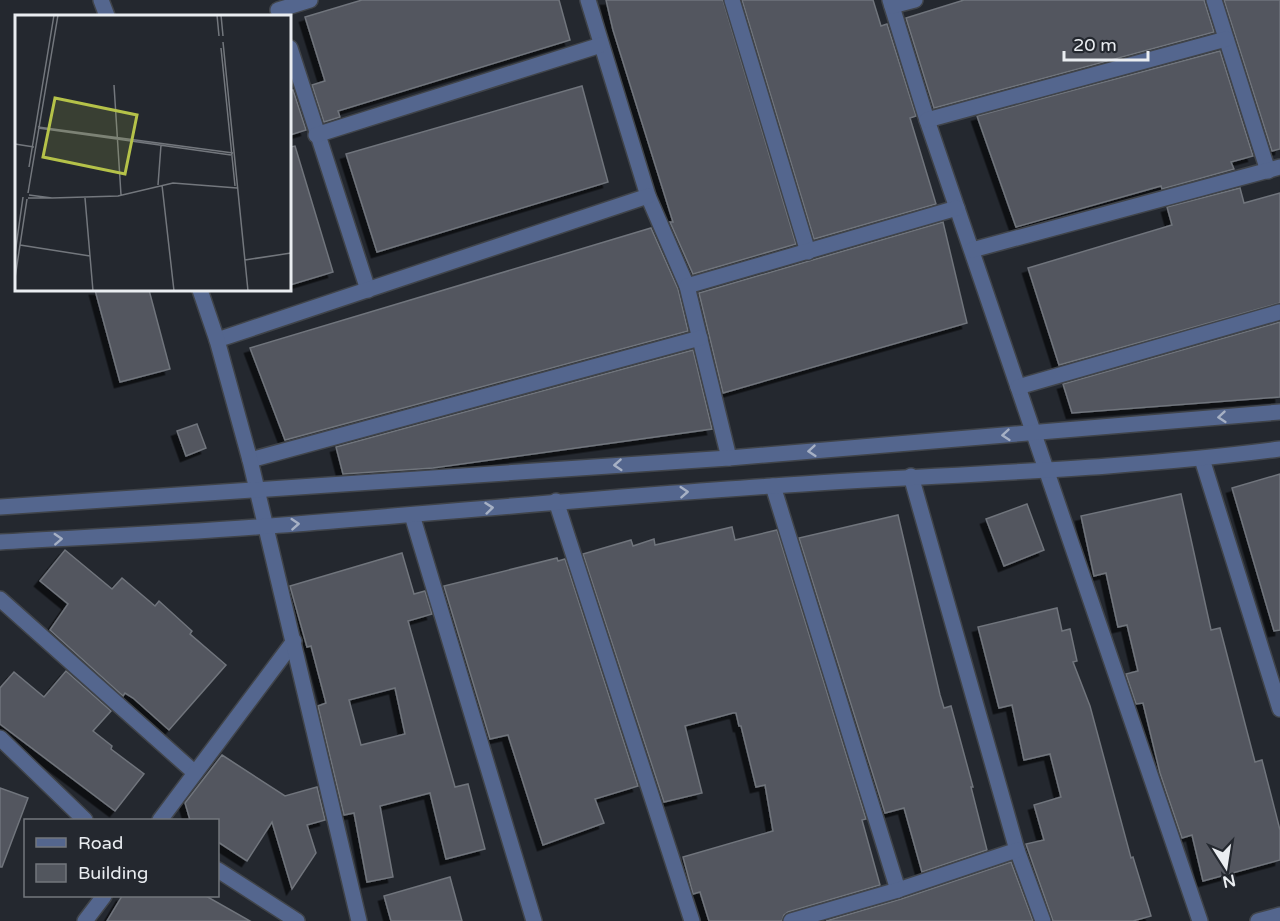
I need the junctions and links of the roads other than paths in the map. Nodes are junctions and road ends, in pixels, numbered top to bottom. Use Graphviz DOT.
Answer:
graph roads {
  1 [pos="101,0"];
  2 [pos="310,0"];
  3 [pos="588,0"];
  4 [pos="732,0"];
  5 [pos="915,0"];
  6 [pos="1214,0"];
  7 [pos="891,3"];
  8 [pos="278,9"];
  9 [pos="107,15"];
  10 [pos="1226,39"];
  11 [pos="601,45"];
  12 [pos="291,51"];
  13 [pos="927,120"];
  14 [pos="316,135"];
  15 [pos="1274,169"];
  16 [pos="648,196"];
  17 [pos="957,208"];
  18 [pos="972,250"];
  19 [pos="808,252"];
  20 [pos="687,286"];
  21 [pos="368,290"];
  22 [pos="200,291"];
  23 [pos="1280,312"];
  24 [pos="700,338"];
  25 [pos="217,340"];
  26 [pos="1018,387"];
  27 [pos="1280,412"];
  28 [pos="1034,433"];
  29 [pos="1280,449"];
  30 [pos="729,458"];
  31 [pos="1202,459"];
  32 [pos="250,460"];
  33 [pos="1048,471"];
  34 [pos="911,476"];
  35 [pos="773,486"];
  36 [pos="256,490"];
  37 [pos="556,501"];
  38 [pos="0,507"];
  39 [pos="412,515"];
  40 [pos="265,526"];
  41 [pos="0,542"];
  42 [pos="0,599"];
  43 [pos="294,641"];
  44 [pos="1280,709"];
  45 [pos="0,738"];
  46 [pos="195,773"];
  47 [pos="84,819"];
  48 [pos="161,819"];
  49 [pos="1017,850"];
  50 [pos="219,871"];
  51 [pos="898,890"];
  52 [pos="103,897"];
  53 [pos="1280,915"];
  54 [pos="85,921"];
  55 [pos="297,921"];
  56 [pos="359,921"];
  57 [pos="534,921"];
  58 [pos="692,921"];
  59 [pos="791,921"];
  60 [pos="1043,921"];
  61 [pos="1200,921"];
  62 [pos="1258,921"];
  1 -- 9 [label="street"];
  2 -- 8 [label="street"];
  3 -- 11 [label="street"];
  4 -- 19 [label="street"];
  5 -- 7 [label="street"];
  6 -- 10 [label="street"];
  7 -- 13 [label="street"];
  10 -- 13 [label="street"];
  10 -- 15 [label="street"];
  11 -- 14 [label="street"];
  11 -- 16 [label="street"];
  12 -- 14 [label="street"];
  13 -- 17 [label="street"];
  14 -- 21 [label="street"];
  15 -- 18 [label="street"];
  16 -- 20 [label="street"];
  16 -- 21 [label="street"];
  17 -- 18 [label="street"];
  17 -- 19 [label="street"];
  18 -- 26 [label="street"];
  19 -- 20 [label="street"];
  20 -- 24 [label="street"];
  21 -- 25 [label="street"];
  22 -- 25 [label="street"];
  23 -- 26 [label="street"];
  24 -- 30 [label="street"];
  24 -- 32 [label="street"];
  25 -- 32 [label="street"];
  26 -- 28 [label="street"];
  27 -- 28 [label="street, one-way"];
  28 -- 30 [label="street, one-way"];
  28 -- 33 [label="street"];
  29 -- 31 [label="street"];
  30 -- 36 [label="street, one-way"];
  31 -- 33 [label="street"];
  31 -- 44 [label="street"];
  32 -- 36 [label="street"];
  33 -- 34 [label="street"];
  33 -- 61 [label="street"];
  34 -- 35 [label="street"];
  34 -- 49 [label="street"];
  37 -- 35 [label="street, one-way"];
  35 -- 51 [label="street"];
  36 -- 38 [label="street"];
  36 -- 40 [label="street"];
  39 -- 37 [label="street, one-way"];
  37 -- 58 [label="street"];
  40 -- 39 [label="street, one-way"];
  39 -- 57 [label="street"];
  41 -- 40 [label="street, one-way"];
  40 -- 43 [label="street"];
  42 -- 46 [label="street"];
  43 -- 46 [label="street"];
  43 -- 56 [label="street"];
  45 -- 47 [label="street"];
  46 -- 48 [label="street"];
  49 -- 51 [label="street"];
  49 -- 60 [label="street"];
  50 -- 55 [label="street"];
  51 -- 59 [label="street"];
  52 -- 54 [label="street"];
  53 -- 62 [label="street"];
}
